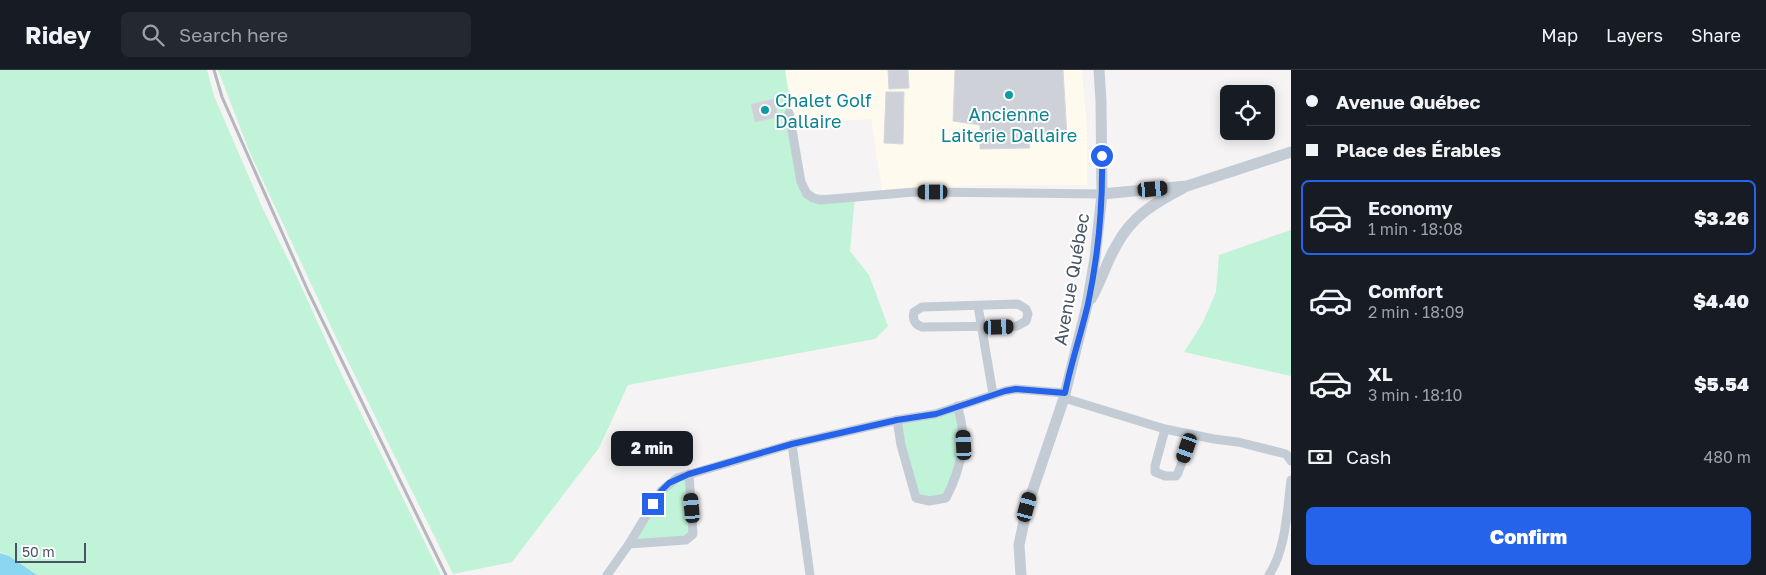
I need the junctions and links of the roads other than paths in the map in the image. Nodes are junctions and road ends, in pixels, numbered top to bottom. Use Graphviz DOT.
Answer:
graph roads {
  1 [pos="1099,70"];
  2 [pos="789,113"];
  3 [pos="1291,152"];
  4 [pos="1187,186"];
  5 [pos="1102,194"];
  6 [pos="1088,305"];
  7 [pos="978,306"];
  8 [pos="981,327"];
  9 [pos="993,394"];
  10 [pos="1064,396"];
  11 [pos="956,406"];
  12 [pos="897,420"];
  13 [pos="1165,428"];
  14 [pos="1192,435"];
  15 [pos="792,444"];
  16 [pos="1291,461"];
  17 [pos="689,474"];
  18 [pos="1291,480"];
  19 [pos="630,544"];
  20 [pos="607,575"];
  21 [pos="810,575"];
  22 [pos="1021,575"];
  23 [pos="1269,575"];
  1 -- 5 [label="street, Avenue Québec"];
  2 -- 5 [label="street"];
  3 -- 4 [label="street"];
  4 -- 5 [label="street"];
  4 -- 6 [label="street"];
  5 -- 6 [label="street, Avenue Québec"];
  6 -- 10 [label="street, Avenue Québec"];
  7 -- 8 [label="street"];
  7 -- 8 [label="street"];
  7 -- 8 [label="street"];
  8 -- 9 [label="street"];
  9 -- 10 [label="street"];
  9 -- 11 [label="street"];
  10 -- 13 [label="street"];
  10 -- 22 [label="street, Avenue Québec"];
  11 -- 12 [label="street"];
  11 -- 12 [label="street"];
  12 -- 15 [label="street"];
  13 -- 14 [label="street"];
  13 -- 14 [label="street"];
  14 -- 16 [label="street"];
  15 -- 17 [label="street"];
  15 -- 21 [label="street"];
  17 -- 19 [label="street"];
  17 -- 19 [label="street"];
  18 -- 23 [label="street"];
  19 -- 20 [label="street"];
}
